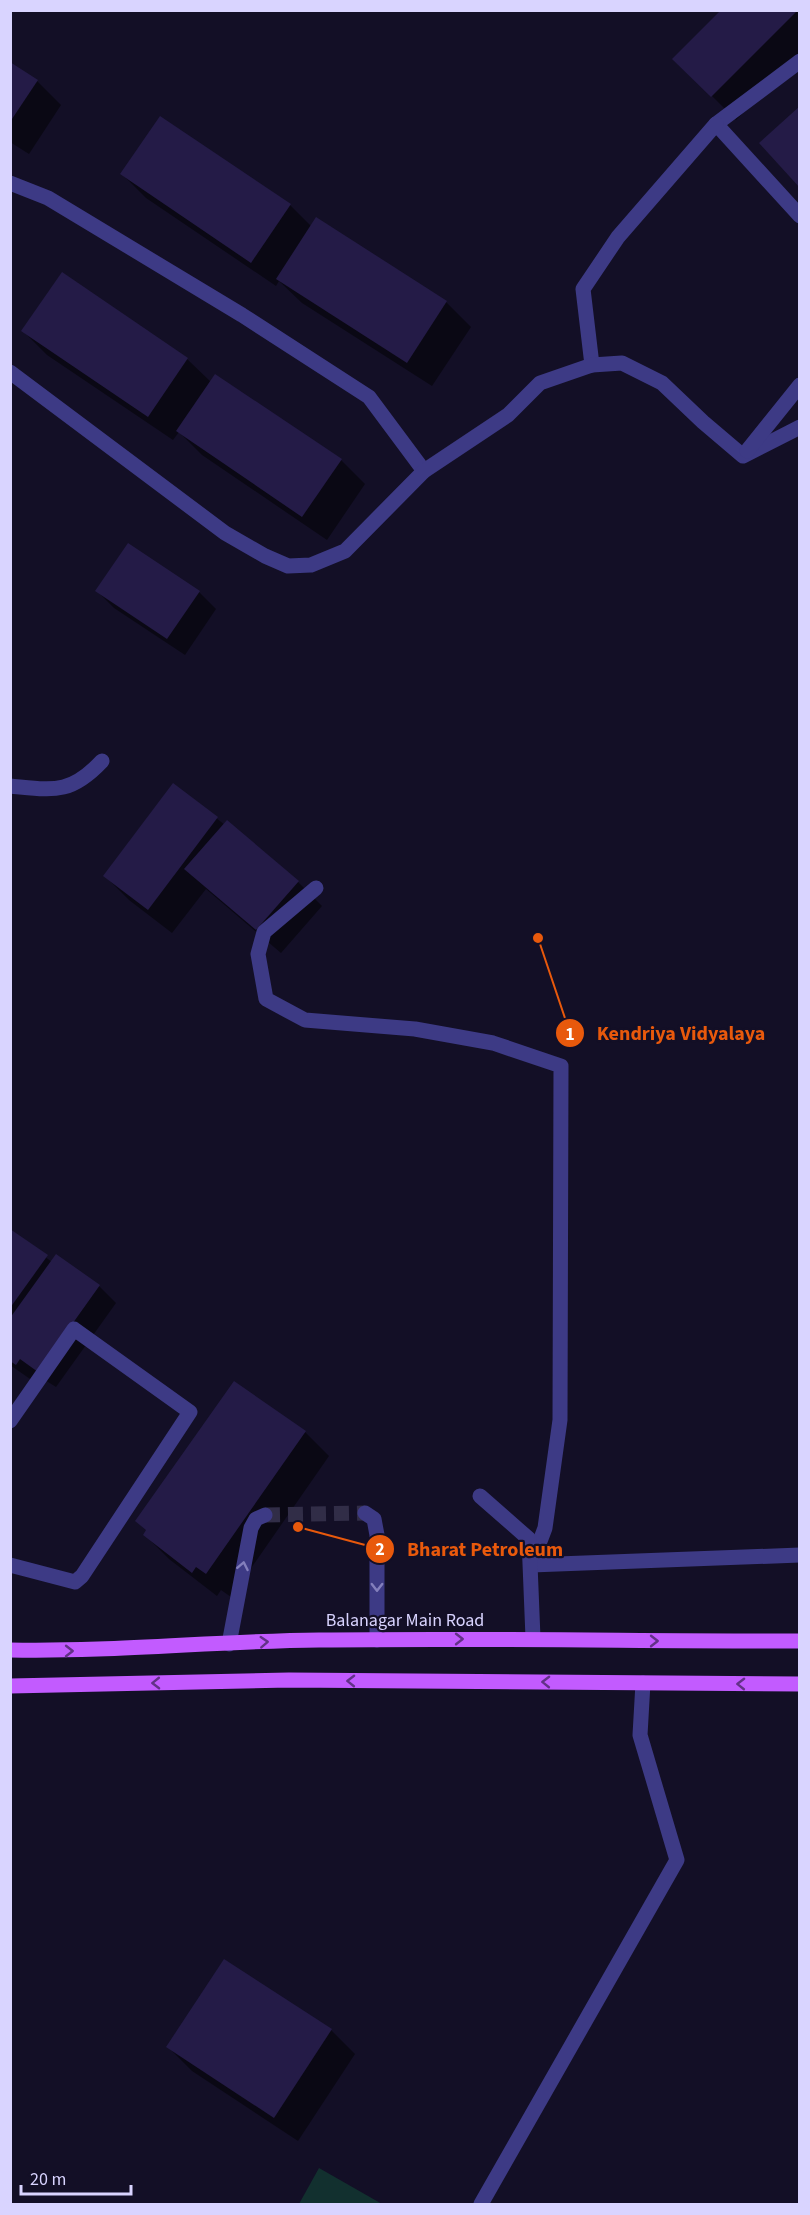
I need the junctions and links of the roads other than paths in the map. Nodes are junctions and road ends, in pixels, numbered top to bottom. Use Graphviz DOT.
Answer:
graph roads {
  1 [pos="800,61"];
  2 [pos="716,124"];
  3 [pos="10,183"];
  4 [pos="800,216"];
  5 [pos="592,365"];
  6 [pos="10,372"];
  7 [pos="800,385"];
  8 [pos="800,427"];
  9 [pos="743,456"];
  10 [pos="424,471"];
  11 [pos="102,761"];
  12 [pos="10,786"];
  13 [pos="316,888"];
  14 [pos="10,1421"];
  15 [pos="480,1496"];
  16 [pos="365,1513"];
  17 [pos="266,1515"];
  18 [pos="800,1555"];
  19 [pos="10,1565"];
  20 [pos="531,1565"];
  21 [pos="533,1638"];
  22 [pos="377,1640"];
  23 [pos="800,1641"];
  24 [pos="229,1644"];
  25 [pos="10,1650"];
  26 [pos="643,1683"];
  27 [pos="800,1684"];
  28 [pos="10,1686"];
  29 [pos="481,2205"];
  1 -- 2 [label="street"];
  2 -- 4 [label="street"];
  2 -- 5 [label="street"];
  3 -- 10 [label="street"];
  5 -- 9 [label="street"];
  5 -- 10 [label="street"];
  6 -- 10 [label="street"];
  7 -- 9 [label="street"];
  8 -- 9 [label="street"];
  11 -- 12 [label="street"];
  13 -- 20 [label="street"];
  14 -- 19 [label="street"];
  15 -- 20 [label="street"];
  16 -- 22 [label="street, one-way"];
  24 -- 17 [label="street, one-way"];
  18 -- 20 [label="street"];
  20 -- 21 [label="street"];
  22 -- 21 [label="main road, Balanagar Main Road, one-way"];
  21 -- 23 [label="main road, Balanagar Main Road, one-way"];
  24 -- 22 [label="main road, Balanagar Main Road, one-way"];
  25 -- 24 [label="main road, Balanagar Main Road, one-way"];
  27 -- 26 [label="main road, one-way"];
  26 -- 28 [label="main road, one-way"];
  26 -- 29 [label="street"];
}
